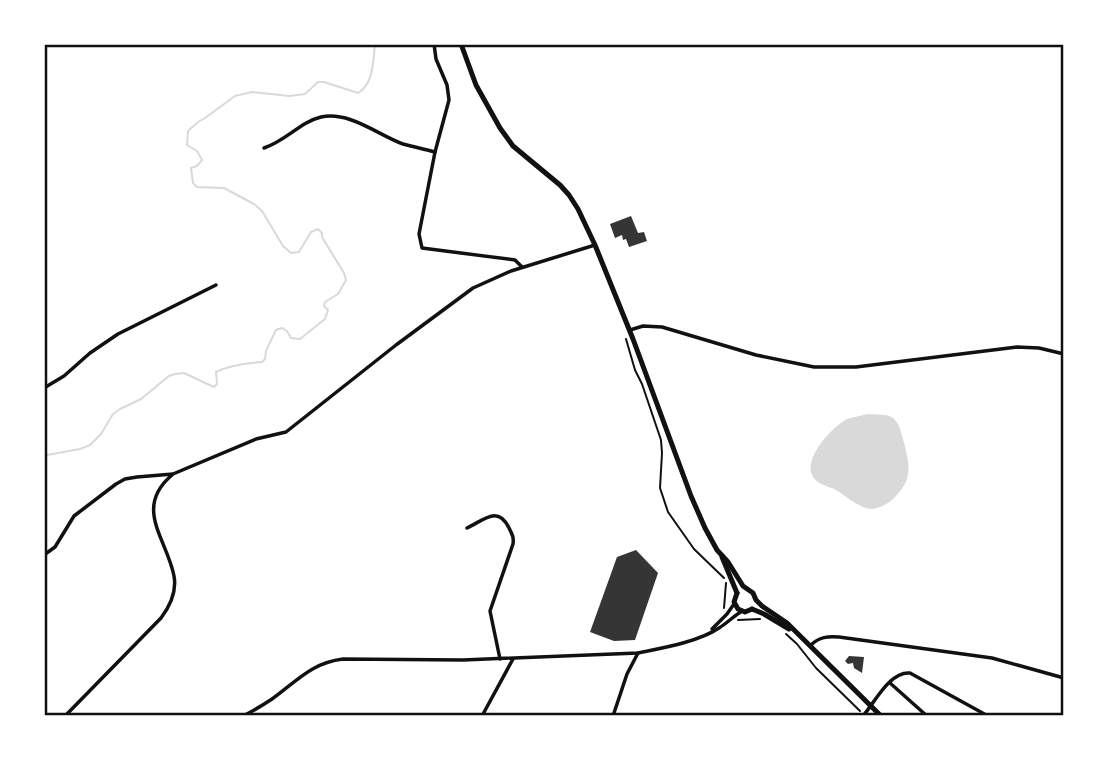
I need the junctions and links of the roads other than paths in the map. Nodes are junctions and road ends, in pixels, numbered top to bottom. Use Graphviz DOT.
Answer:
graph roads {
  1 [pos="434,44"];
  2 [pos="461,44"];
  3 [pos="264,148"];
  4 [pos="435,152"];
  5 [pos="595,245"];
  6 [pos="522,267"];
  7 [pos="216,285"];
  8 [pos="627,331"];
  9 [pos="1064,354"];
  10 [pos="44,388"];
  11 [pos="173,474"];
  12 [pos="467,528"];
  13 [pos="44,555"];
  14 [pos="722,556"];
  15 [pos="748,590"];
  16 [pos="737,593"];
  17 [pos="756,600"];
  18 [pos="734,602"];
  19 [pos="752,609"];
  20 [pos="742,611"];
  21 [pos="794,631"];
  22 [pos="708,633"];
  23 [pos="810,646"];
  24 [pos="638,653"];
  25 [pos="500,659"];
  26 [pos="513,659"];
  27 [pos="1064,678"];
  28 [pos="890,683"];
  29 [pos="870,706"];
  30 [pos="65,716"];
  31 [pos="243,716"];
  32 [pos="482,716"];
  33 [pos="612,716"];
  34 [pos="863,716"];
  35 [pos="881,716"];
  36 [pos="927,716"];
  37 [pos="988,716"];
  1 -- 4 [label="street"];
  2 -- 5 [label="main road"];
  3 -- 4 [label="street"];
  4 -- 6 [label="street"];
  5 -- 6 [label="street"];
  5 -- 8 [label="main road"];
  6 -- 11 [label="street"];
  7 -- 10 [label="street"];
  8 -- 9 [label="street"];
  8 -- 14 [label="main road"];
  11 -- 13 [label="street"];
  11 -- 30 [label="street"];
  12 -- 25 [label="street"];
  14 -- 15 [label="main road"];
  14 -- 16 [label="main road"];
  15 -- 16 [label="main road"];
  15 -- 17 [label="main road"];
  16 -- 18 [label="main road"];
  17 -- 19 [label="main road"];
  17 -- 21 [label="main road"];
  18 -- 20 [label="main road"];
  18 -- 22 [label="street"];
  19 -- 20 [label="main road"];
  19 -- 21 [label="main road"];
  20 -- 22 [label="street"];
  21 -- 23 [label="main road"];
  22 -- 24 [label="street"];
  23 -- 27 [label="street"];
  23 -- 29 [label="main road"];
  24 -- 26 [label="street"];
  24 -- 33 [label="street"];
  25 -- 26 [label="street"];
  25 -- 31 [label="street"];
  26 -- 32 [label="street"];
  28 -- 29 [label="street"];
  28 -- 36 [label="street"];
  28 -- 37 [label="street"];
  29 -- 34 [label="street"];
  29 -- 35 [label="main road"];
}
